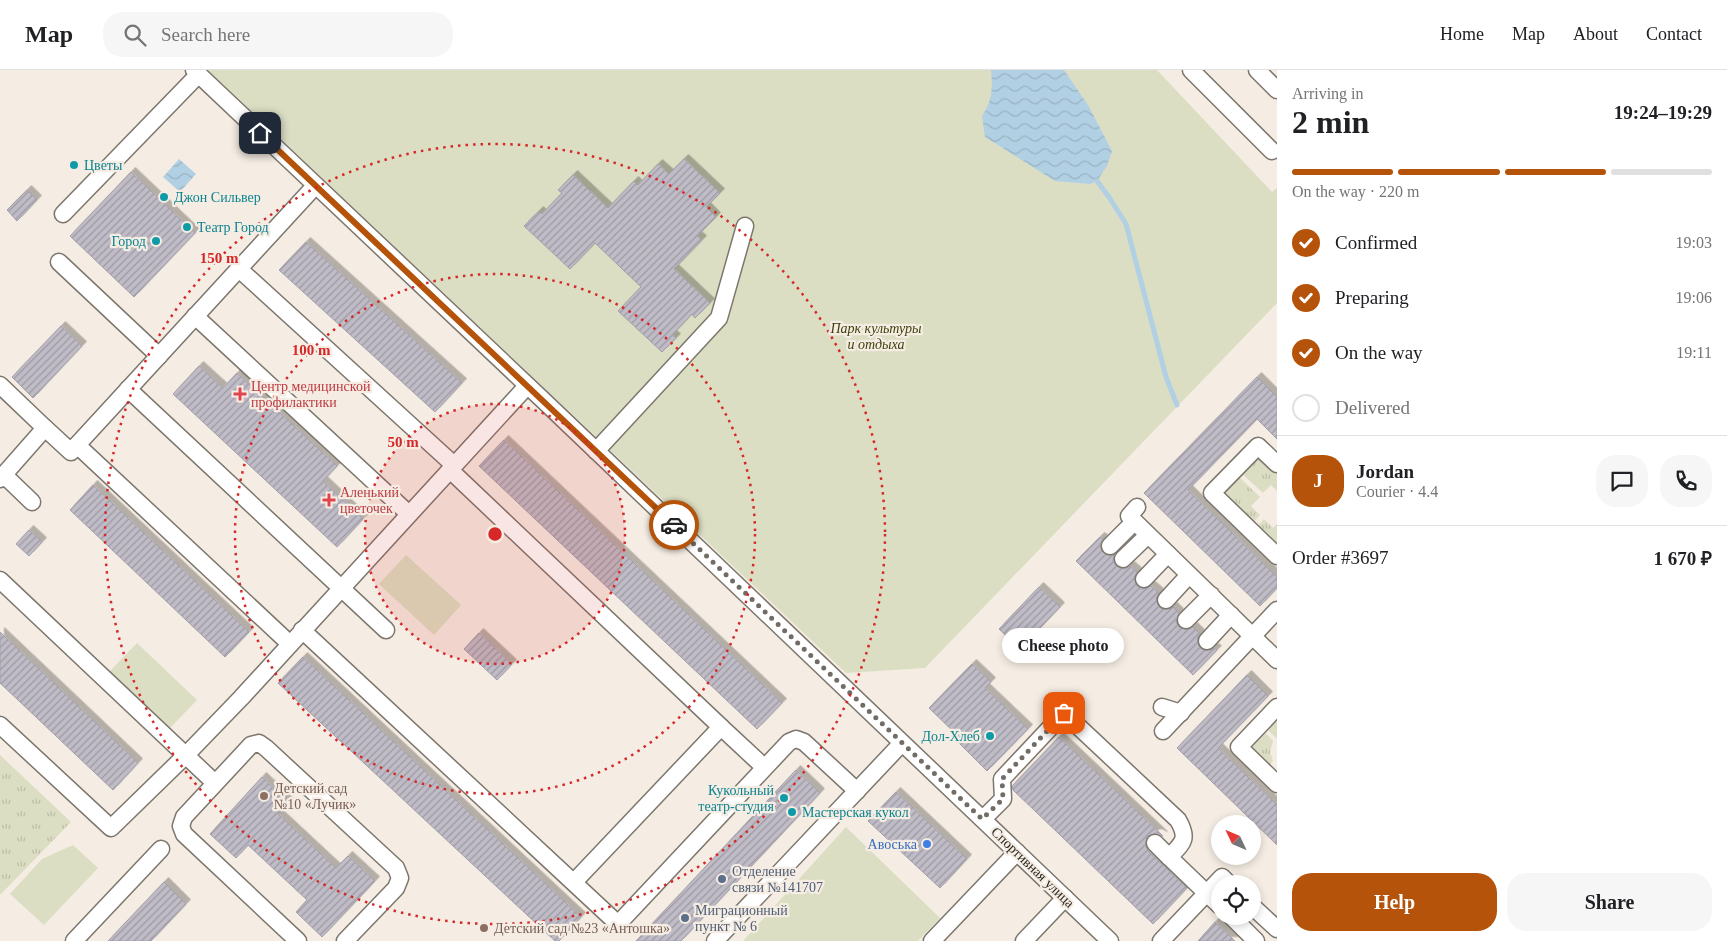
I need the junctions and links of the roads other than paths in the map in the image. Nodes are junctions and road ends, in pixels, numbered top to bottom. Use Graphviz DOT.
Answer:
graph roads {
  1 [pos="1191,70"];
  2 [pos="1256,70"];
  3 [pos="196,72"];
  4 [pos="1277,90"];
  5 [pos="1272,151"];
  6 [pos="315,186"];
  7 [pos="63,214"];
  8 [pos="745,226"];
  9 [pos="60,262"];
  10 [pos="239,269"];
  11 [pos="195,316"];
  12 [pos="158,356"];
  13 [pos="0,385"];
  14 [pos="527,386"];
  15 [pos="128,389"];
  16 [pos="46,428"];
  17 [pos="77,445"];
  18 [pos="596,451"];
  19 [pos="1277,464"];
  20 [pos="452,468"];
  21 [pos="2,477"];
  22 [pos="32,502"];
  23 [pos="409,514"];
  24 [pos="1148,535"];
  25 [pos="1110,546"];
  26 [pos="1168,554"];
  27 [pos="1277,556"];
  28 [pos="1124,559"];
  29 [pos="1189,575"];
  30 [pos="1144,579"];
  31 [pos="0,580"];
  32 [pos="341,588"];
  33 [pos="1210,595"];
  34 [pos="1166,600"];
  35 [pos="1277,610"];
  36 [pos="1231,615"];
  37 [pos="1186,620"];
  38 [pos="302,630"];
  39 [pos="386,630"];
  40 [pos="1253,636"];
  41 [pos="1207,641"];
  42 [pos="290,644"];
  43 [pos="1277,660"];
  44 [pos="1162,707"];
  45 [pos="1277,707"];
  46 [pos="1180,713"];
  47 [pos="0,725"];
  48 [pos="722,727"];
  49 [pos="1163,731"];
  50 [pos="902,743"];
  51 [pos="186,755"];
  52 [pos="764,767"];
  53 [pos="215,783"];
  54 [pos="1277,784"];
  55 [pos="857,791"];
  56 [pos="982,819"];
  57 [pos="1155,843"];
  58 [pos="161,849"];
  59 [pos="1017,852"];
  60 [pos="1169,857"];
  61 [pos="574,882"];
  62 [pos="1211,888"];
  63 [pos="1207,892"];
  64 [pos="1211,896"];
  65 [pos="1065,898"];
  66 [pos="1261,914"];
  67 [pos="1240,925"];
  68 [pos="1277,929"];
  69 [pos="74,941"];
  70 [pos="298,941"];
  71 [pos="345,941"];
  72 [pos="715,941"];
  73 [pos="932,941"];
  74 [pos="1024,941"];
  75 [pos="1110,941"];
  76 [pos="1160,941"];
  77 [pos="1256,941"];
  1 -- 5 [label="street"];
  2 -- 4 [label="street"];
  3 -- 6 [label="street, Спортивная улица"];
  3 -- 7 [label="street"];
  6 -- 10 [label="street"];
  6 -- 14 [label="street, Спортивная улица"];
  8 -- 18 [label="street"];
  9 -- 12 [label="street"];
  10 -- 11 [label="street"];
  10 -- 20 [label="street"];
  11 -- 12 [label="street"];
  11 -- 23 [label="street"];
  12 -- 15 [label="street"];
  13 -- 16 [label="street"];
  14 -- 18 [label="street, Спортивная улица"];
  14 -- 20 [label="street"];
  15 -- 17 [label="street"];
  15 -- 32 [label="street"];
  16 -- 17 [label="street"];
  16 -- 21 [label="street"];
  17 -- 42 [label="street"];
  18 -- 50 [label="street, Спортивная улица"];
  19 -- 27 [label="street"];
  20 -- 23 [label="street"];
  20 -- 48 [label="street"];
  21 -- 22 [label="street"];
  23 -- 32 [label="street"];
  24 -- 25 [label="street"];
  24 -- 26 [label="street"];
  24 -- 28 [label="street"];
  26 -- 29 [label="street"];
  26 -- 30 [label="street"];
  29 -- 33 [label="street"];
  29 -- 34 [label="street"];
  31 -- 51 [label="street"];
  32 -- 38 [label="street"];
  32 -- 39 [label="street"];
  33 -- 36 [label="street"];
  33 -- 37 [label="street"];
  35 -- 40 [label="street"];
  36 -- 40 [label="street"];
  36 -- 41 [label="street"];
  38 -- 42 [label="street"];
  38 -- 61 [label="street"];
  40 -- 43 [label="street"];
  40 -- 46 [label="street"];
  42 -- 51 [label="street"];
  44 -- 46 [label="street"];
  45 -- 54 [label="street"];
  46 -- 49 [label="street"];
  47 -- 51 [label="street"];
  48 -- 52 [label="street"];
  48 -- 61 [label="street"];
  50 -- 55 [label="street"];
  50 -- 56 [label="street, Спортивная улица"];
  51 -- 53 [label="street"];
  52 -- 55 [label="street"];
  52 -- 61 [label="street"];
  53 -- 70 [label="street"];
  53 -- 71 [label="street"];
  55 -- 72 [label="street"];
  56 -- 59 [label="street, Спортивная улица"];
  56 -- 60 [label="street"];
  57 -- 60 [label="street"];
  58 -- 69 [label="street"];
  59 -- 65 [label="street, Спортивная улица"];
  59 -- 73 [label="street"];
  60 -- 63 [label="street"];
  62 -- 63 [label="street"];
  63 -- 64 [label="street"];
  63 -- 76 [label="street"];
  65 -- 74 [label="street"];
  65 -- 75 [label="street, Спортивная улица"];
  66 -- 68 [label="street"];
  67 -- 77 [label="street"];
}
